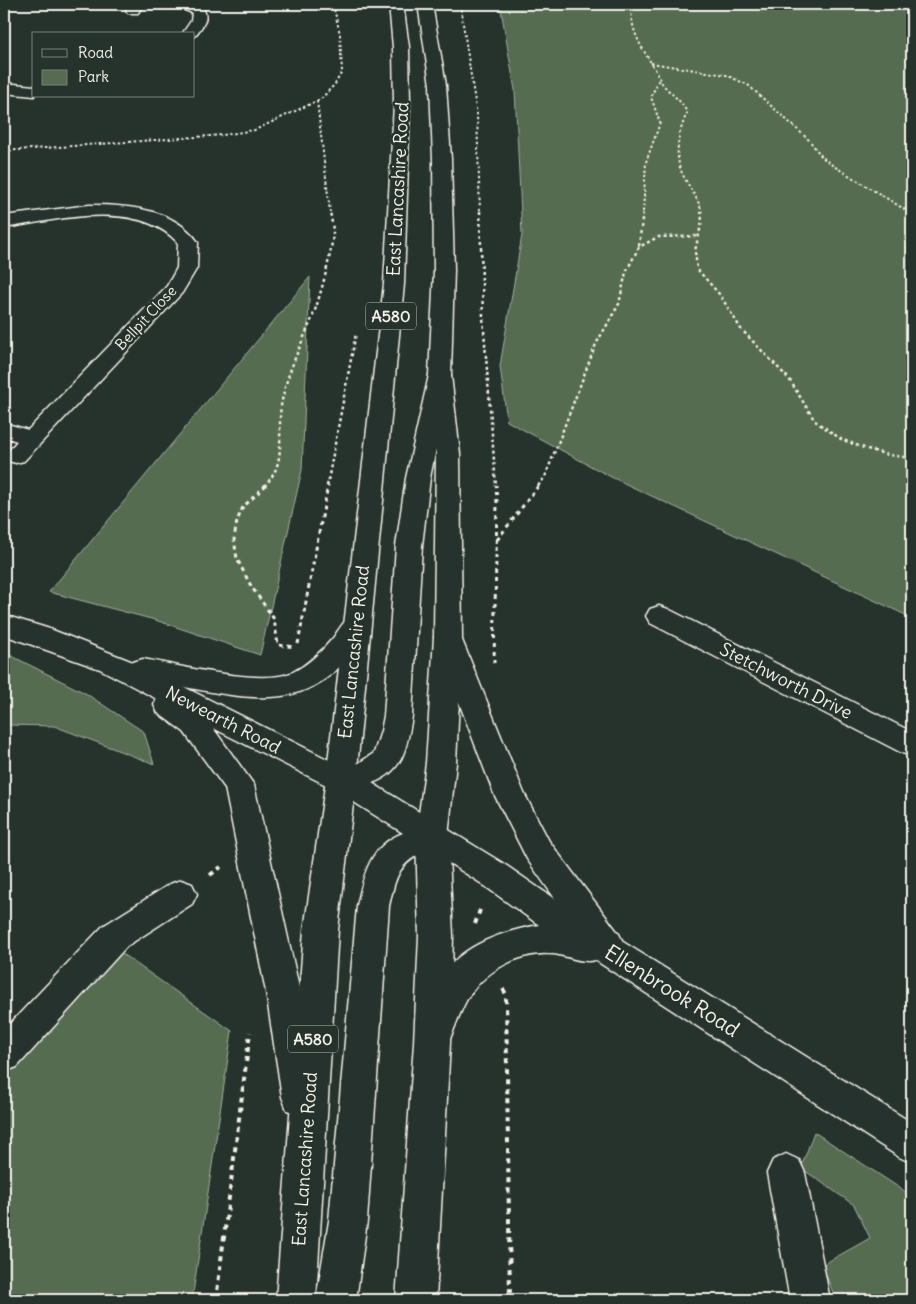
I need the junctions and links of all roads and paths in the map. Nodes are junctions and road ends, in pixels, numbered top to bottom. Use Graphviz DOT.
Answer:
graph roads {
  1 [pos="183,4"];
  2 [pos="333,4"];
  3 [pos="396,4"];
  4 [pos="425,4"];
  5 [pos="460,4"];
  6 [pos="631,4"];
  7 [pos="190,32"];
  8 [pos="651,63"];
  9 [pos="659,79"];
  10 [pos="4,88"];
  11 [pos="32,91"];
  12 [pos="317,101"];
  13 [pos="4,150"];
  14 [pos="912,214"];
  15 [pos="4,222"];
  16 [pos="700,236"];
  17 [pos="639,247"];
  18 [pos="358,324"];
  19 [pos="440,375"];
  20 [pos="4,430"];
  21 [pos="32,438"];
  22 [pos="16,456"];
  23 [pos="912,458"];
  24 [pos="496,540"];
  25 [pos="659,616"];
  26 [pos="4,625"];
  27 [pos="356,627"];
  28 [pos="448,637"];
  29 [pos="110,662"];
  30 [pos="494,669"];
  31 [pos="912,745"];
  32 [pos="341,778"];
  33 [pos="432,836"];
  34 [pos="181,894"];
  35 [pos="615,955"];
  36 [pos="506,994"];
  37 [pos="251,1027"];
  38 [pos="432,1042"];
  39 [pos="4,1055"];
  40 [pos="306,1133"];
  41 [pos="912,1144"];
  42 [pos="786,1173"];
  43 [pos="216,1300"];
  44 [pos="296,1300"];
  45 [pos="336,1300"];
  46 [pos="416,1300"];
  47 [pos="510,1300"];
  48 [pos="810,1300"];
  1 -- 7 [label="main road"];
  2 -- 12 [label="path"];
  3 -- 27 [label="main road, East Lancashire Road / A580"];
  4 -- 19 [label="main road, East Lancashire Road / A580"];
  5 -- 24 [label="path"];
  6 -- 8 [label="path"];
  8 -- 9 [label="path"];
  8 -- 14 [label="path"];
  9 -- 16 [label="path"];
  9 -- 17 [label="path"];
  10 -- 11 [label="main road"];
  12 -- 13 [label="path"];
  12 -- 18 [label="path"];
  15 -- 21 [label="main road, Bellpit Close"];
  16 -- 17 [label="path"];
  16 -- 23 [label="path"];
  17 -- 24 [label="path"];
  19 -- 28 [label="main road, East Lancashire Road / A580"];
  19 -- 32 [label="main road"];
  20 -- 21 [label="main road"];
  21 -- 22 [label="main road, Bellpit Close"];
  24 -- 30 [label="path"];
  25 -- 31 [label="main road, Stetchworth Drive"];
  26 -- 29 [label="main road, Newearth Road"];
  27 -- 29 [label="main road"];
  27 -- 32 [label="main road, East Lancashire Road / A580"];
  28 -- 33 [label="main road, East Lancashire Road / A580"];
  28 -- 35 [label="main road"];
  29 -- 32 [label="main road, Newearth Road"];
  29 -- 40 [label="main road"];
  32 -- 33 [label="main road, Newearth Road"];
  32 -- 40 [label="main road, East Lancashire Road / A580"];
  33 -- 35 [label="main road, Ellenbrook Road"];
  33 -- 38 [label="main road, East Lancashire Road / A580"];
  33 -- 45 [label="main road"];
  34 -- 39 [label="main road"];
  35 -- 38 [label="main road"];
  35 -- 41 [label="main road, Ellenbrook Road"];
  36 -- 47 [label="path"];
  37 -- 43 [label="path"];
  38 -- 46 [label="main road, East Lancashire Road / A580"];
  40 -- 44 [label="main road, East Lancashire Road / A580"];
  42 -- 48 [label="main road"];
}
